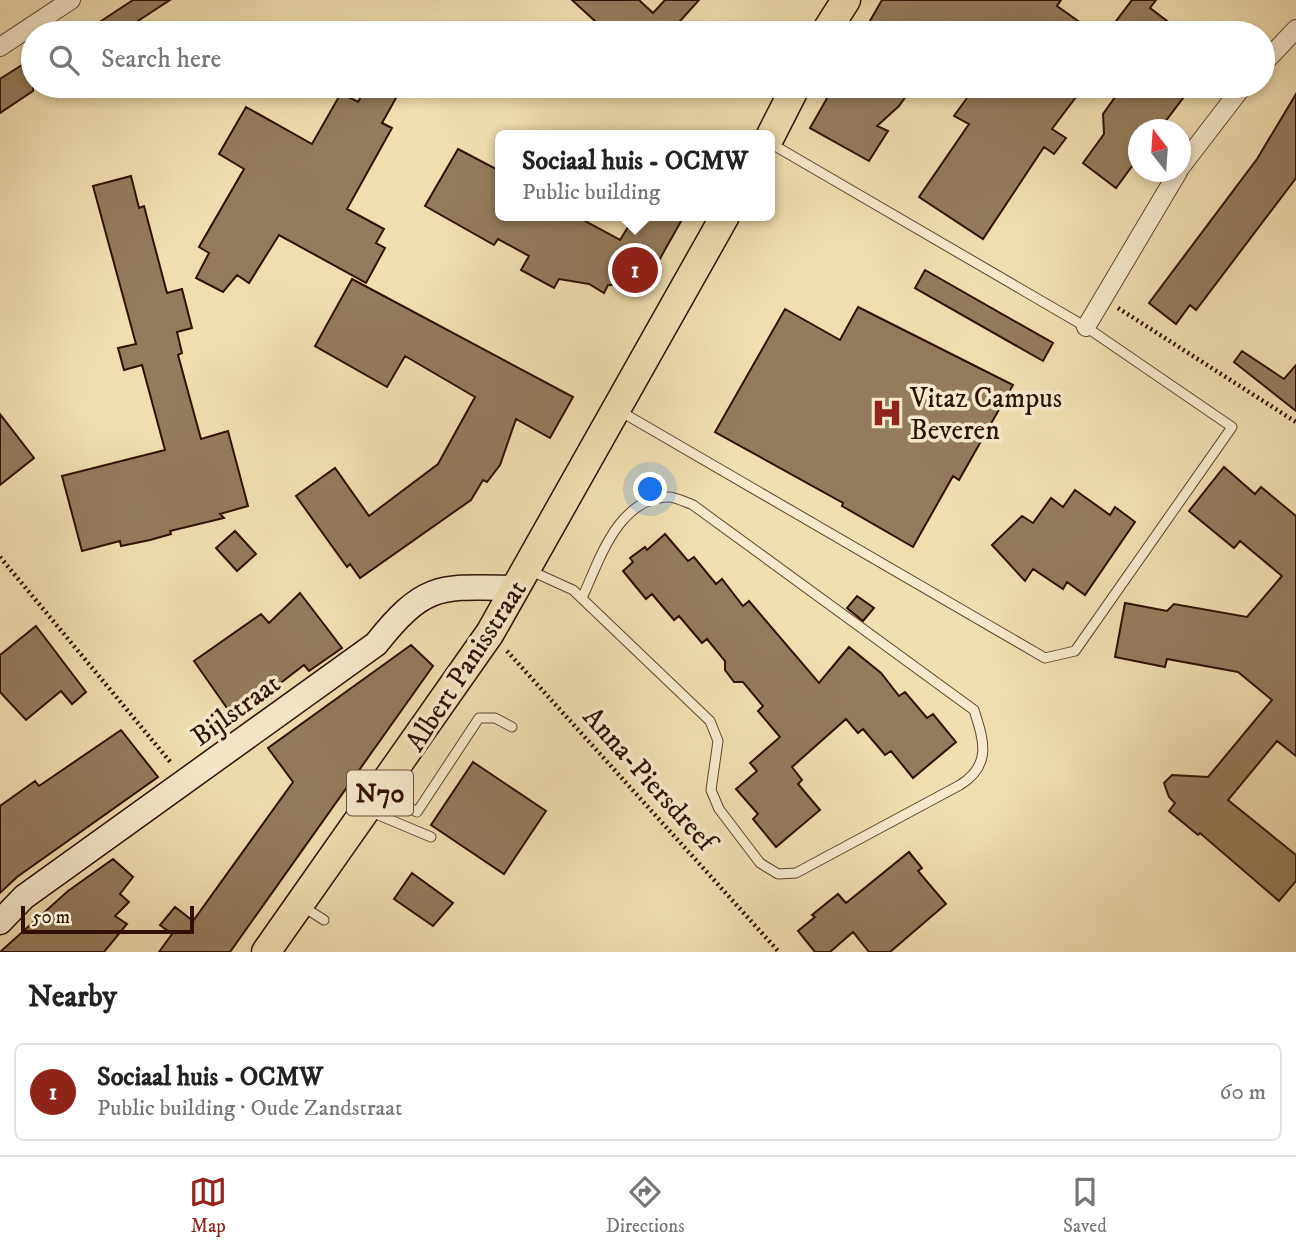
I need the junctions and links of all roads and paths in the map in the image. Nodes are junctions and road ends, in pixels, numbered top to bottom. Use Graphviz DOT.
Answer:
graph roads {
  1 [pos="71,0"];
  2 [pos="831,0"];
  3 [pos="846,0"];
  4 [pos="51,6"];
  5 [pos="32,21"];
  6 [pos="826,21"];
  7 [pos="831,21"];
  8 [pos="1296,29"];
  9 [pos="21,30"];
  10 [pos="0,47"];
  11 [pos="1275,51"];
  12 [pos="790,98"];
  13 [pos="1234,98"];
  14 [pos="774,130"];
  15 [pos="775,146"];
  16 [pos="1191,154"];
  17 [pos="1171,182"];
  18 [pos="722,221"];
  19 [pos="1105,299"];
  20 [pos="1086,327"];
  21 [pos="618,410"];
  22 [pos="1296,422"];
  23 [pos="0,557"];
  24 [pos="522,579"];
  25 [pos="582,598"];
  26 [pos="490,633"];
  27 [pos="512,727"];
  28 [pos="187,780"];
  29 [pos="374,800"];
  30 [pos="431,837"];
  31 [pos="300,904"];
  32 [pos="324,920"];
  33 [pos="0,922"];
  34 [pos="266,952"];
  35 [pos="779,952"];
  1 -- 4 [label="street"];
  2 -- 6 [label="main road"];
  3 -- 7 [label="main road"];
  4 -- 5 [label="street"];
  8 -- 11 [label="street"];
  9 -- 10 [label="street"];
  12 -- 14 [label="main road"];
  13 -- 16 [label="street"];
  15 -- 20 [label="lane"];
  17 -- 19 [label="street"];
  18 -- 21 [label="main road, Albert Panisstraat / N70"];
  19 -- 20 [label="street"];
  19 -- 22 [label="path"];
  20 -- 21 [label="lane"];
  21 -- 24 [label="main road, Albert Panisstraat / N70"];
  23 -- 28 [label="path"];
  24 -- 25 [label="lane"];
  24 -- 26 [label="main road, Albert Panisstraat / N70"];
  24 -- 28 [label="street, Bijlstraat"];
  25 -- 25 [label="lane"];
  26 -- 29 [label="main road, Albert Panisstraat / N70"];
  26 -- 35 [label="path, Anna-Piersdreef"];
  27 -- 29 [label="lane"];
  28 -- 33 [label="street, Bijlstraat"];
  29 -- 30 [label="lane"];
  29 -- 31 [label="main road, Albert Panisstraat / N70"];
  31 -- 32 [label="lane"];
  31 -- 34 [label="main road, Albert Panisstraat / N70"];
}
